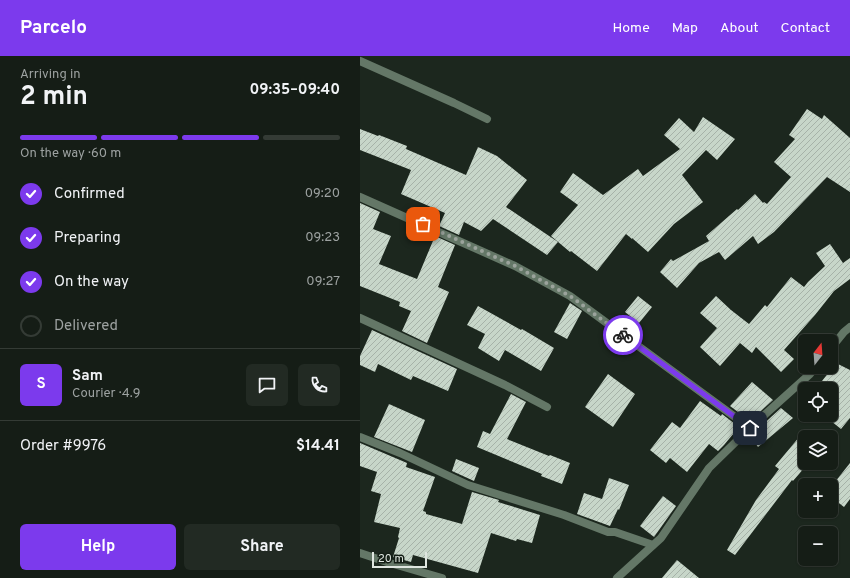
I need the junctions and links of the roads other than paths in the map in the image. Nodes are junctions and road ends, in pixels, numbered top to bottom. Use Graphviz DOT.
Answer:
graph roads {
  1 [pos="360,61"];
  2 [pos="487,119"];
  3 [pos="360,197"];
  4 [pos="360,318"];
  5 [pos="850,328"];
  6 [pos="838,339"];
  7 [pos="810,374"];
  8 [pos="547,408"];
  9 [pos="750,428"];
  10 [pos="360,437"];
  11 [pos="653,545"];
  12 [pos="360,553"];
  13 [pos="442,578"];
  14 [pos="617,578"];
  1 -- 2 [label="street"];
  3 -- 9 [label="street"];
  4 -- 8 [label="street"];
  5 -- 6 [label="street"];
  7 -- 9 [label="street"];
  9 -- 11 [label="street"];
  10 -- 11 [label="street"];
  11 -- 14 [label="street"];
  12 -- 13 [label="street"];
}
